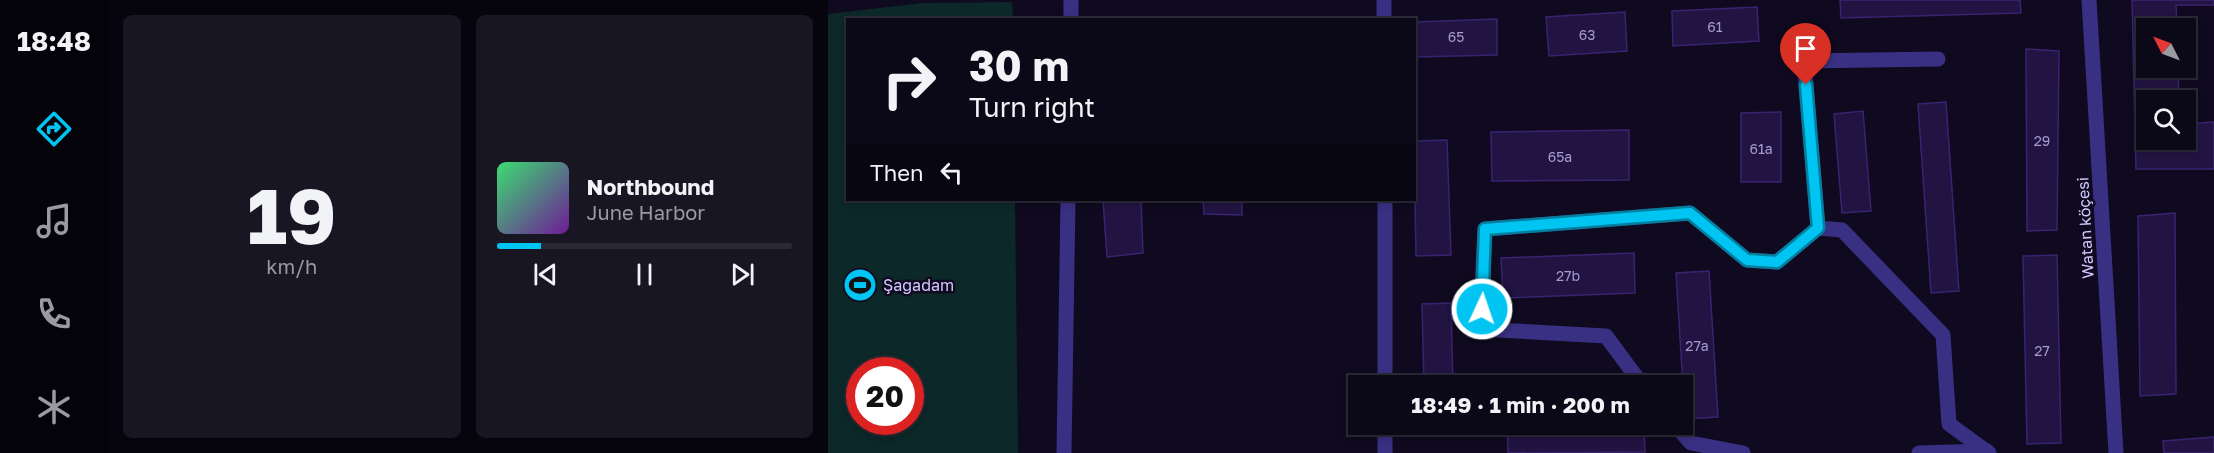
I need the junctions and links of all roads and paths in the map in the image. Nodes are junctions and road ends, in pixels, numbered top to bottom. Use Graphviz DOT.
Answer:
graph roads {
  1 [pos="1071,0"];
  2 [pos="1384,0"];
  3 [pos="2089,0"];
  4 [pos="1071,18"];
  5 [pos="1384,18"];
  6 [pos="1938,59"];
  7 [pos="1068,201"];
  8 [pos="1384,201"];
  9 [pos="1818,228"];
  10 [pos="1385,375"];
  11 [pos="1635,375"];
  12 [pos="1385,435"];
  13 [pos="1681,435"];
  14 [pos="1689,448"];
  15 [pos="1988,452"];
  16 [pos="1064,453"];
  17 [pos="1385,453"];
  18 [pos="1743,453"];
  19 [pos="1919,453"];
  20 [pos="2116,453"];
  1 -- 4 [label="street"];
  2 -- 5 [label="street"];
  3 -- 20 [label="street, Watan köçesi"];
  6 -- 9 [label="street"];
  7 -- 16 [label="street"];
  8 -- 10 [label="street"];
  9 -- 11 [label="street"];
  9 -- 15 [label="street"];
  12 -- 17 [label="street"];
  13 -- 14 [label="street"];
  14 -- 18 [label="street"];
  15 -- 19 [label="street"];
}
